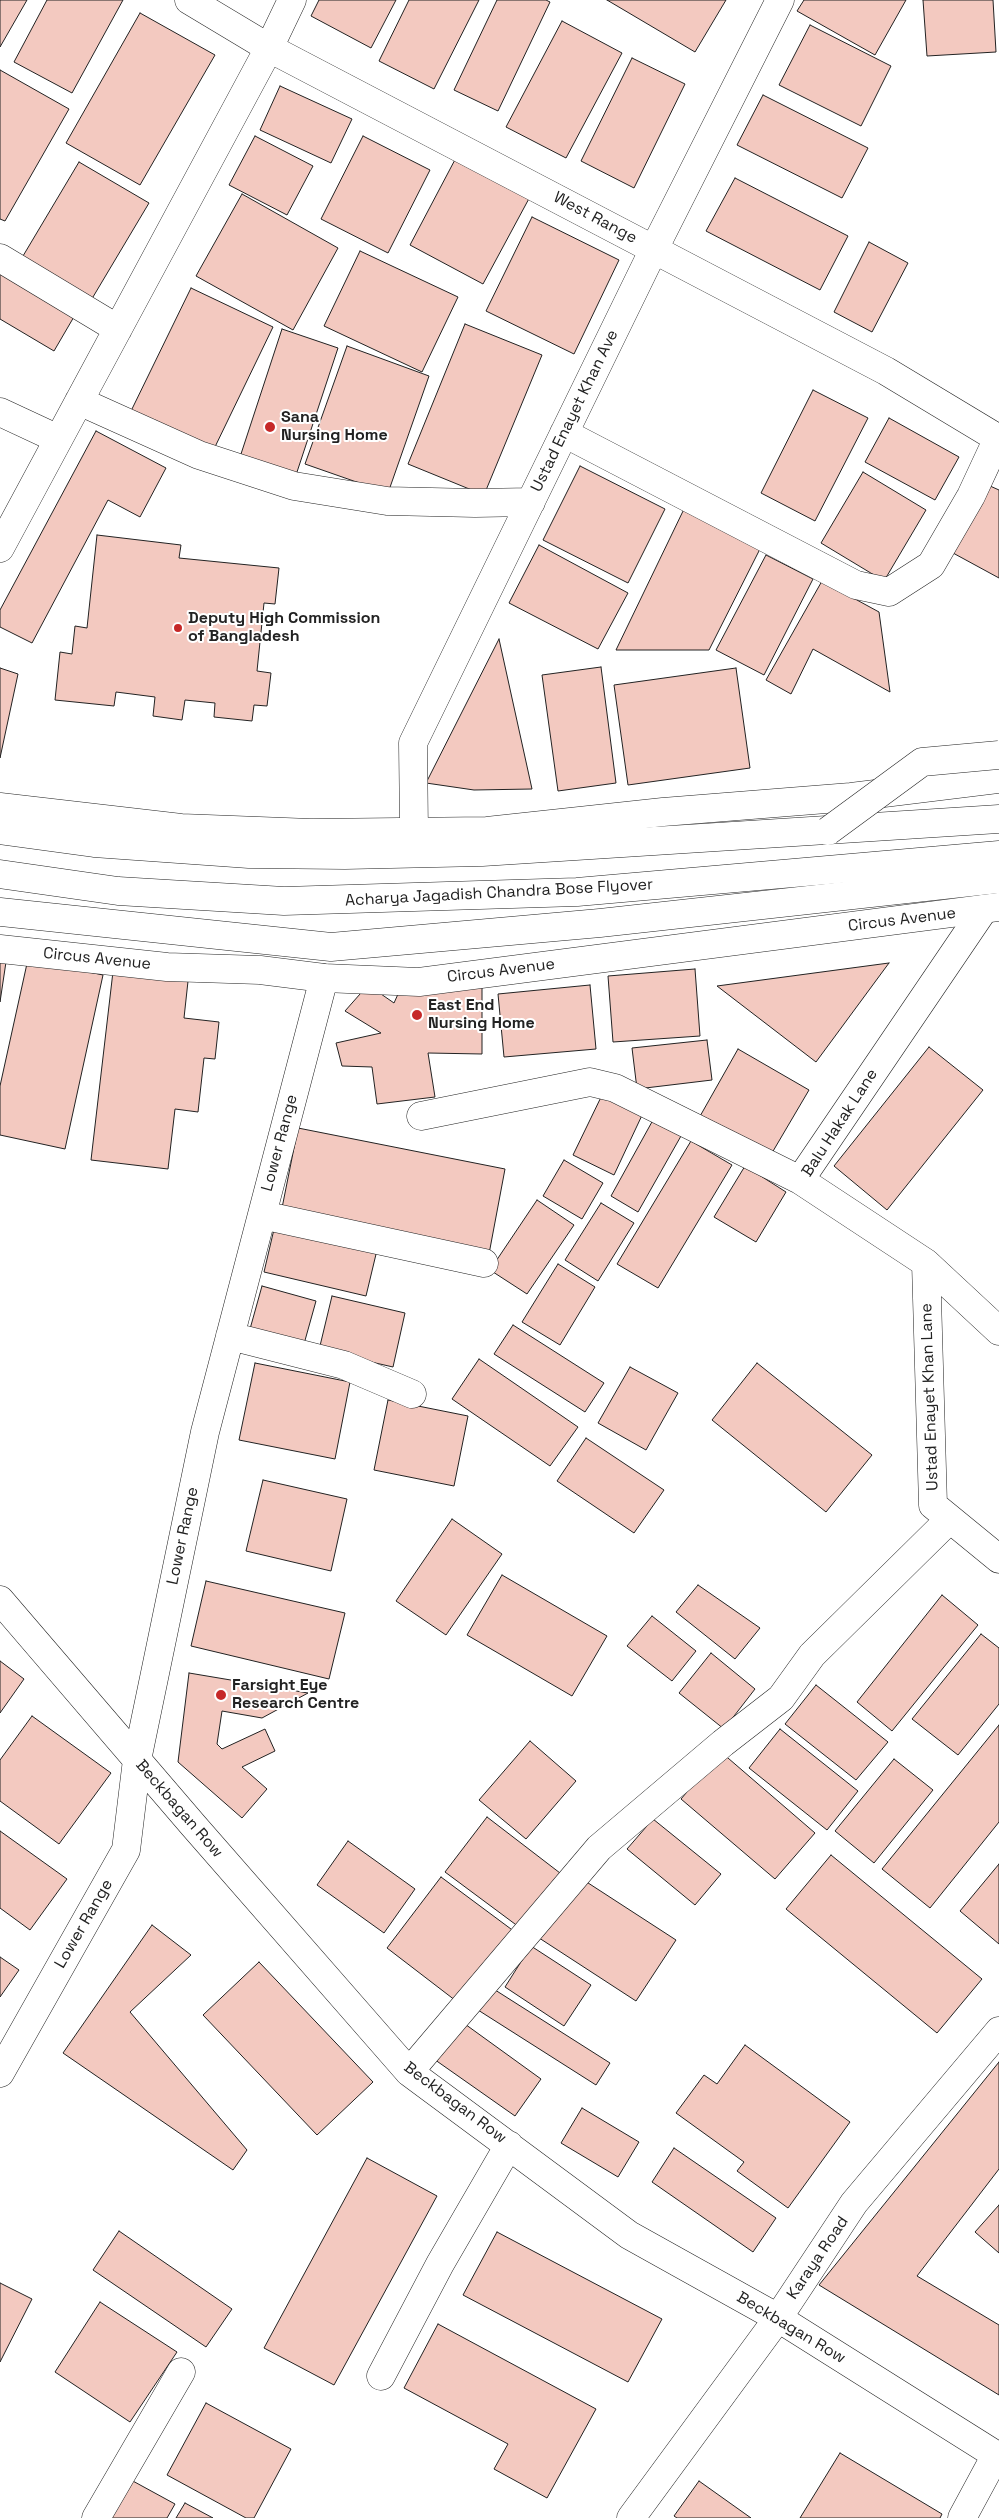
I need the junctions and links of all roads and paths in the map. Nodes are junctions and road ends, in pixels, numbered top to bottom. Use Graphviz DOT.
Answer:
graph roads {
  1 [pos="189,0"];
  2 [pos="292,0"];
  3 [pos="775,2"];
  4 [pos="268,48"];
  5 [pos="654,249"];
  6 [pos="0,258"];
  7 [pos="118,329"];
  8 [pos="79,401"];
  9 [pos="0,412"];
  10 [pos="564,433"];
  11 [pos="58,439"];
  12 [pos="999,439"];
  13 [pos="531,502"];
  14 [pos="0,548"];
  15 [pos="999,755"];
  16 [pos="999,779"];
  17 [pos="0,807"];
  18 [pos="999,819"];
  19 [pos="0,830"];
  20 [pos="828,831"];
  21 [pos="414,832"];
  22 [pos="999,855"];
  23 [pos="0,874"];
  24 [pos="999,879"];
  25 [pos="992,908"];
  26 [pos="0,912"];
  27 [pos="0,949"];
  28 [pos="324,978"];
  29 [pos="421,1116"];
  30 [pos="800,1180"];
  31 [pos="262,1215"];
  32 [pos="484,1263"];
  33 [pos="926,1263"];
  34 [pos="999,1331"];
  35 [pos="230,1336"];
  36 [pos="412,1394"];
  37 [pos="950,1519"];
  38 [pos="999,1559"];
  39 [pos="0,1600"];
  40 [pos="136,1760"];
  41 [pos="999,2031"];
  42 [pos="409,2072"];
  43 [pos="0,2073"];
  44 [pos="509,2144"];
  45 [pos="778,2318"];
  46 [pos="181,2372"];
  47 [pos="381,2376"];
  48 [pos="997,2456"];
  49 [pos="96,2518"];
  50 [pos="631,2518"];
  51 [pos="962,2518"];
  1 -- 4 [label="main road, West Range"];
  2 -- 4 [label="main road"];
  3 -- 5 [label="main road, Ustad Enayet Khan Ave"];
  4 -- 5 [label="main road, West Range"];
  4 -- 7 [label="main road"];
  5 -- 10 [label="main road, Ustad Enayet Khan Ave"];
  5 -- 12 [label="main road, West Range"];
  6 -- 7 [label="main road"];
  7 -- 8 [label="main road"];
  8 -- 11 [label="main road"];
  8 -- 13 [label="main road"];
  9 -- 11 [label="main road"];
  10 -- 12 [label="main road"];
  10 -- 13 [label="main road, Ustad Enayet Khan Ave"];
  11 -- 14 [label="main road"];
  13 -- 21 [label="main road, Ustad Enayet Khan Ave"];
  15 -- 20 [label="main road, bridge"];
  16 -- 21 [label="main road"];
  17 -- 21 [label="main road"];
  18 -- 20 [label="main road"];
  19 -- 20 [label="main road"];
  22 -- 23 [label="main road, Acharya Jagadish Chandra Bose Flyover"];
  24 -- 26 [label="main road"];
  25 -- 28 [label="main road, Circus Avenue"];
  25 -- 30 [label="main road, Balu Hakak Lane"];
  27 -- 28 [label="main road, Circus Avenue"];
  28 -- 31 [label="main road, Lower Range"];
  29 -- 30 [label="main road"];
  30 -- 33 [label="main road, Balu Hakak Lane"];
  31 -- 32 [label="main road"];
  31 -- 35 [label="main road, Lower Range"];
  33 -- 34 [label="main road, Balu Hakak Lane"];
  33 -- 37 [label="main road, Ustad Enayet Khan Lane"];
  35 -- 36 [label="main road"];
  35 -- 40 [label="main road, Lower Range"];
  37 -- 38 [label="main road, Ustad Enayet Khan Lane"];
  37 -- 42 [label="main road"];
  39 -- 40 [label="main road, Beckbagan Row"];
  40 -- 42 [label="main road, Beckbagan Row"];
  40 -- 43 [label="main road, Lower Range"];
  41 -- 45 [label="main road, Karaya Road"];
  42 -- 44 [label="main road, Beckbagan Row"];
  44 -- 45 [label="main road, Beckbagan Row"];
  44 -- 47 [label="main road"];
  45 -- 48 [label="main road, Beckbagan Row"];
  45 -- 50 [label="main road, Karaya Road"];
  46 -- 49 [label="main road"];
  48 -- 51 [label="main road"];
}
